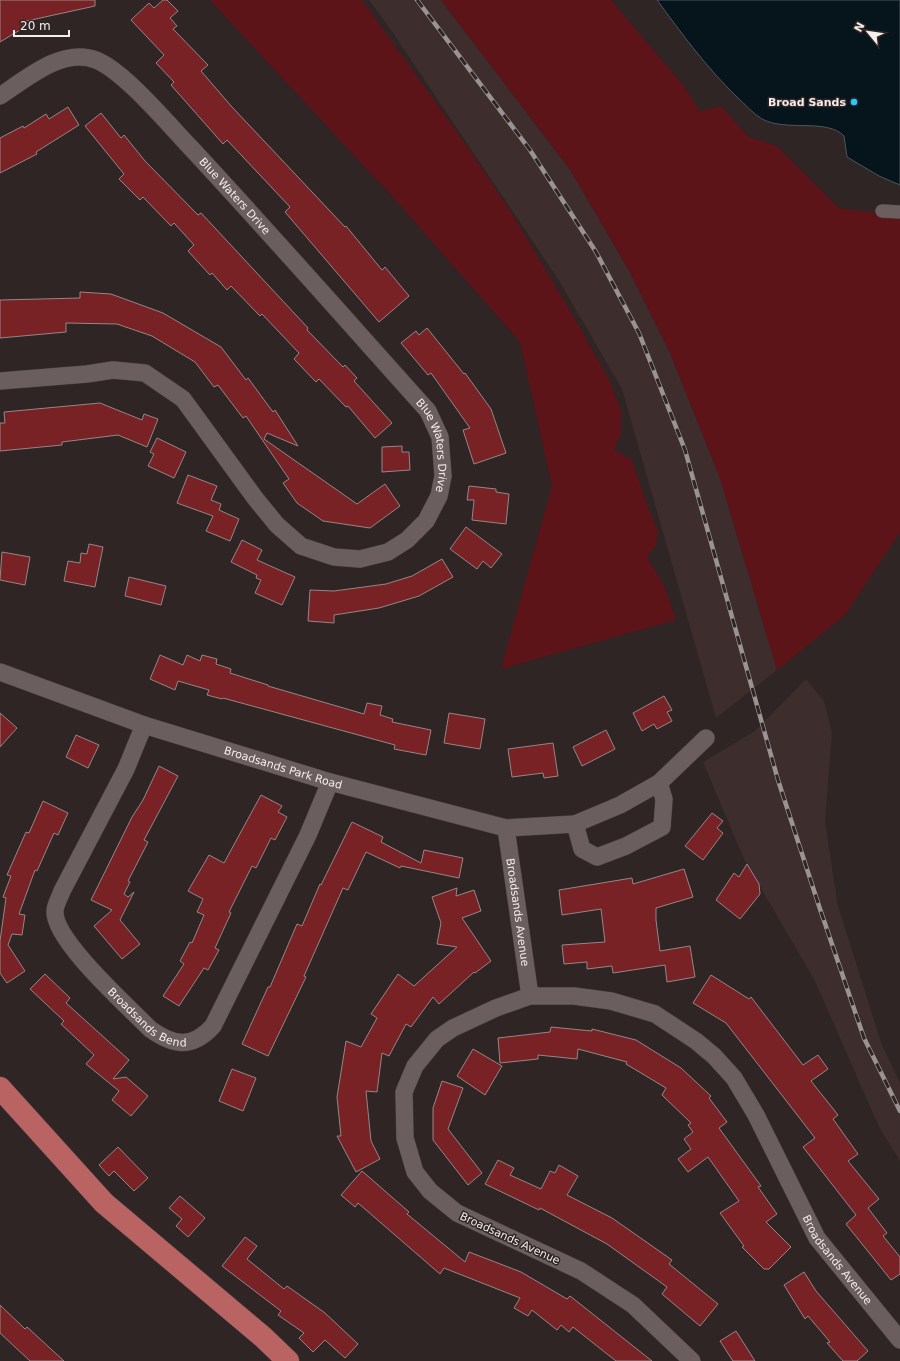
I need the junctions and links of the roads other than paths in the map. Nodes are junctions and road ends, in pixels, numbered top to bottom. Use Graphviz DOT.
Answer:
graph roads {
  1 [pos="0,96"];
  2 [pos="882,211"];
  3 [pos="900,212"];
  4 [pos="0,381"];
  5 [pos="0,672"];
  6 [pos="144,725"];
  7 [pos="706,738"];
  8 [pos="330,782"];
  9 [pos="658,783"];
  10 [pos="575,824"];
  11 [pos="506,828"];
  12 [pos="530,996"];
  13 [pos="0,1088"];
  14 [pos="900,1340"];
  15 [pos="288,1361"];
  16 [pos="692,1361"];
  1 -- 4 [label="street, Blue Waters Drive"];
  2 -- 3 [label="street"];
  5 -- 6 [label="street, Broadsands Park Road"];
  6 -- 8 [label="street, Broadsands Park Road"];
  6 -- 8 [label="street, Broadsands Bend"];
  7 -- 9 [label="street, Broadsands Park Road"];
  8 -- 11 [label="street, Broadsands Park Road"];
  9 -- 10 [label="street, Broadsands Park Road"];
  9 -- 10 [label="street"];
  10 -- 11 [label="street, Broadsands Park Road"];
  11 -- 12 [label="street, Broadsands Avenue"];
  12 -- 14 [label="street, Broadsands Avenue"];
  12 -- 16 [label="street, Broadsands Avenue"];
  13 -- 15 [label="main road"];
}
